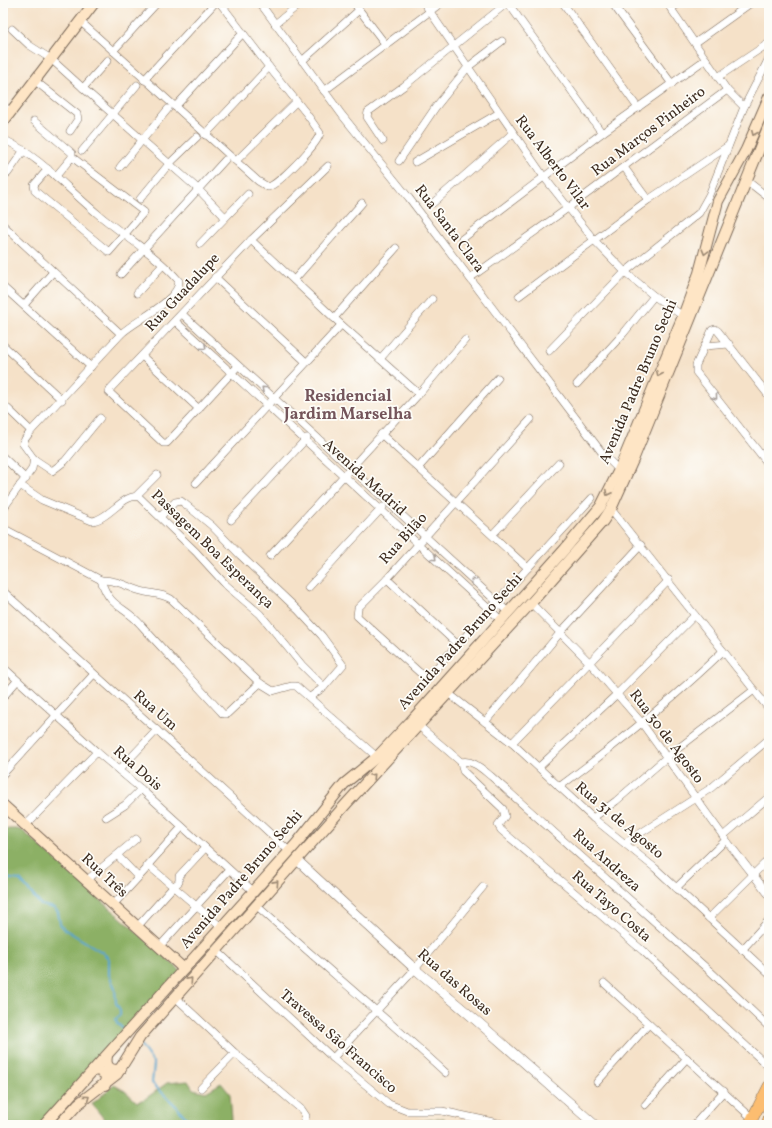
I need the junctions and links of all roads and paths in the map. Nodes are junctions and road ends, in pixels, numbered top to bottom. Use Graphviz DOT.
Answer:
graph roads {
  1 [pos="94,3"];
  2 [pos="156,3"];
  3 [pos="215,3"];
  4 [pos="220,3"];
  5 [pos="260,3"];
  6 [pos="301,3"];
  7 [pos="354,3"];
  8 [pos="424,3"];
  9 [pos="441,3"];
  10 [pos="508,3"];
  11 [pos="563,3"];
  12 [pos="612,3"];
  13 [pos="679,3"];
  14 [pos="751,3"];
  15 [pos="669,6"];
  16 [pos="360,10"];
  17 [pos="430,12"];
  18 [pos="81,22"];
  19 [pos="275,24"];
  20 [pos="12,30"];
  21 [pos="243,33"];
  22 [pos="502,41"];
  23 [pos="769,43"];
  24 [pos="695,44"];
  25 [pos="386,45"];
  26 [pos="454,46"];
  27 [pos="113,51"];
  28 [pos="769,58"];
  29 [pos="51,59"];
  30 [pos="706,59"];
  31 [pos="108,60"];
  32 [pos="302,61"];
  33 [pos="269,67"];
  34 [pos="468,67"];
  35 [pos="718,77"];
  36 [pos="34,80"];
  37 [pos="144,80"];
  38 [pos="672,84"];
  39 [pos="137,86"];
  40 [pos="83,88"];
  41 [pos="727,90"];
  42 [pos="324,91"];
  43 [pos="769,97"];
  44 [pos="296,102"];
  45 [pos="744,107"];
  46 [pos="171,108"];
  47 [pos="638,108"];
  48 [pos="7,109"];
  49 [pos="499,113"];
  50 [pos="112,114"];
  51 [pos="34,121"];
  52 [pos="3,122"];
  53 [pos="769,127"];
  54 [pos="70,131"];
  55 [pos="513,133"];
  56 [pos="602,133"];
  57 [pos="205,135"];
  58 [pos="197,137"];
  59 [pos="3,139"];
  60 [pos="142,140"];
  61 [pos="383,141"];
  62 [pos="728,146"];
  63 [pos="24,150"];
  64 [pos="82,151"];
  65 [pos="72,157"];
  66 [pos="225,160"];
  67 [pos="236,161"];
  68 [pos="399,161"];
  69 [pos="416,162"];
  70 [pos="169,164"];
  71 [pos="328,166"];
  72 [pos="120,167"];
  73 [pos="624,167"];
  74 [pos="48,169"];
  75 [pos="8,172"];
  76 [pos="56,176"];
  77 [pos="544,177"];
  78 [pos="746,180"];
  79 [pos="198,189"];
  80 [pos="248,194"];
  81 [pos="769,198"];
  82 [pos="140,199"];
  83 [pos="648,200"];
  84 [pos="718,201"];
  85 [pos="362,203"];
  86 [pos="433,203"];
  87 [pos="736,207"];
  88 [pos="568,208"];
  89 [pos="225,217"];
  90 [pos="3,225"];
  91 [pos="124,234"];
  92 [pos="462,238"];
  93 [pos="251,240"];
  94 [pos="594,240"];
  95 [pos="200,244"];
  96 [pos="396,248"];
  97 [pos="144,250"];
  98 [pos="162,266"];
  99 [pos="53,272"];
  100 [pos="625,272"];
  101 [pos="121,274"];
  102 [pos="215,277"];
  103 [pos="470,278"];
  104 [pos="294,280"];
  105 [pos="4,292"];
  106 [pos="137,293"];
  107 [pos="519,296"];
  108 [pos="654,296"];
  109 [pos="432,299"];
  110 [pos="24,305"];
  111 [pos="182,314"];
  112 [pos="683,316"];
  113 [pos="334,318"];
  114 [pos="175,321"];
  115 [pos="341,325"];
  116 [pos="121,334"];
  117 [pos="465,340"];
  118 [pos="729,344"];
  119 [pos="3,345"];
  120 [pos="705,346"];
  121 [pos="549,350"];
  122 [pos="142,356"];
  123 [pos="380,359"];
  124 [pos="306,362"];
  125 [pos="238,366"];
  126 [pos="92,367"];
  127 [pos="231,373"];
  128 [pos="498,378"];
  129 [pos="577,384"];
  130 [pos="419,394"];
  131 [pos="769,396"];
  132 [pos="274,399"];
  133 [pos="62,400"];
  134 [pos="3,404"];
  135 [pos="267,407"];
  136 [pos="199,409"];
  137 [pos="100,418"];
  138 [pos="531,419"];
  139 [pos="32,431"];
  140 [pos="311,433"];
  141 [pos="381,434"];
  142 [pos="304,441"];
  143 [pos="3,457"];
  144 [pos="34,459"];
  145 [pos="559,463"];
  146 [pos="769,465"];
  147 [pos="418,467"];
  148 [pos="349,468"];
  149 [pos="619,470"];
  150 [pos="157,475"];
  151 [pos="343,475"];
  152 [pos="26,479"];
  153 [pos="196,483"];
  154 [pos="20,486"];
  155 [pos="136,496"];
  156 [pos="592,498"];
  157 [pos="387,502"];
  158 [pos="456,502"];
  159 [pos="4,505"];
  160 [pos="611,509"];
  161 [pos="380,510"];
  162 [pos="161,516"];
  163 [pos="231,520"];
  164 [pos="3,528"];
  165 [pos="493,534"];
  166 [pos="424,536"];
  167 [pos="418,543"];
  168 [pos="641,545"];
  169 [pos="270,556"];
  170 [pos="528,568"];
  171 [pos="387,578"];
  172 [pos="101,580"];
  173 [pos="669,580"];
  174 [pos="308,588"];
  175 [pos="3,592"];
  176 [pos="497,602"];
  177 [pos="531,603"];
  178 [pos="490,610"];
  179 [pos="508,612"];
  180 [pos="695,615"];
  181 [pos="501,620"];
  182 [pos="560,633"];
  183 [pos="458,645"];
  184 [pos="723,651"];
  185 [pos="589,662"];
  186 [pos="3,667"];
  187 [pos="93,675"];
  188 [pos="17,681"];
  189 [pos="260,683"];
  190 [pos="324,687"];
  191 [pos="754,690"];
  192 [pos="448,693"];
  193 [pos="618,694"];
  194 [pos="3,697"];
  195 [pos="310,697"];
  196 [pos="769,709"];
  197 [pos="57,717"];
  198 [pos="485,722"];
  199 [pos="641,722"];
  200 [pos="419,726"];
  201 [pos="157,730"];
  202 [pos="769,739"];
  203 [pos="512,743"];
  204 [pos="97,752"];
  205 [pos="667,756"];
  206 [pos="377,757"];
  207 [pos="460,762"];
  208 [pos="539,767"];
  209 [pos="119,770"];
  210 [pos="3,774"];
  211 [pos="349,780"];
  212 [pos="559,787"];
  213 [pos="141,789"];
  214 [pos="338,791"];
  215 [pos="358,792"];
  216 [pos="696,798"];
  217 [pos="769,798"];
  218 [pos="347,803"];
  219 [pos="3,805"];
  220 [pos="106,817"];
  221 [pos="593,818"];
  222 [pos="26,825"];
  223 [pos="182,827"];
  224 [pos="724,838"];
  225 [pos="136,839"];
  226 [pos="625,843"];
  227 [pos="205,848"];
  228 [pos="289,851"];
  229 [pos="118,856"];
  230 [pos="297,860"];
  231 [pos="769,860"];
  232 [pos="147,866"];
  233 [pos="228,870"];
  234 [pos="754,874"];
  235 [pos="138,877"];
  236 [pos="87,880"];
  237 [pos="174,886"];
  238 [pos="483,886"];
  239 [pos="676,888"];
  240 [pos="254,891"];
  241 [pos="769,895"];
  242 [pos="113,905"];
  243 [pos="195,905"];
  244 [pos="257,906"];
  245 [pos="708,918"];
  246 [pos="769,920"];
  247 [pos="137,926"];
  248 [pos="221,927"];
  249 [pos="159,947"];
  250 [pos="216,950"];
  251 [pos="742,950"];
  252 [pos="415,968"];
  253 [pos="184,969"];
  254 [pos="769,974"];
  255 [pos="604,983"];
  256 [pos="175,997"];
  257 [pos="377,1010"];
  258 [pos="649,1024"];
  259 [pos="769,1027"];
  260 [pos="235,1053"];
  261 [pos="107,1056"];
  262 [pos="333,1058"];
  263 [pos="687,1058"];
  264 [pos="769,1067"];
  265 [pos="120,1069"];
  266 [pos="93,1071"];
  267 [pos="446,1073"];
  268 [pos="598,1082"];
  269 [pos="105,1085"];
  270 [pos="769,1086"];
  271 [pos="201,1088"];
  272 [pos="724,1091"];
  273 [pos="645,1105"];
  274 [pos="769,1118"];
  275 [pos="751,1122"];
  276 [pos="44,1125"];
  277 [pos="59,1125"];
  278 [pos="302,1125"];
  279 [pos="507,1125"];
  280 [pos="595,1125"];
  281 [pos="694,1125"];
  282 [pos="767,1125"];
  1 -- 18 [label="main road"];
  2 -- 27 [label="street"];
  3 -- 37 [label="street"];
  4 -- 21 [label="street"];
  5 -- 19 [label="street, Rua Santa Clara"];
  6 -- 19 [label="street"];
  7 -- 16 [label="street"];
  8 -- 17 [label="street, Rua Alberto Vilar"];
  9 -- 17 [label="street"];
  10 -- 26 [label="street"];
  10 -- 56 [label="street"];
  11 -- 47 [label="street"];
  12 -- 38 [label="street"];
  13 -- 15 [label="street"];
  14 -- 24 [label="street"];
  15 -- 24 [label="street"];
  16 -- 25 [label="street"];
  16 -- 32 [label="street"];
  17 -- 25 [label="street"];
  17 -- 26 [label="street, Rua Alberto Vilar"];
  18 -- 27 [label="street"];
  18 -- 29 [label="main road"];
  19 -- 32 [label="street, Rua Santa Clara"];
  20 -- 29 [label="street"];
  21 -- 33 [label="street"];
  21 -- 46 [label="street"];
  22 -- 34 [label="street"];
  23 -- 35 [label="street"];
  24 -- 30 [label="street"];
  25 -- 42 [label="street"];
  26 -- 34 [label="street, Rua Alberto Vilar"];
  26 -- 61 [label="street"];
  27 -- 37 [label="street"];
  28 -- 45 [label="street"];
  29 -- 36 [label="main road"];
  29 -- 40 [label="street"];
  30 -- 35 [label="street"];
  30 -- 38 [label="street"];
  31 -- 40 [label="street"];
  32 -- 42 [label="street, Rua Santa Clara"];
  33 -- 44 [label="street"];
  33 -- 57 [label="street"];
  34 -- 49 [label="street, Rua Alberto Vilar"];
  34 -- 68 [label="street"];
  35 -- 41 [label="street"];
  36 -- 48 [label="main road"];
  36 -- 54 [label="street"];
  37 -- 46 [label="street"];
  38 -- 47 [label="street"];
  39 -- 50 [label="street"];
  40 -- 50 [label="street"];
  41 -- 45 [label="street"];
  41 -- 73 [label="street, Rua Marços Pinheiro"];
  42 -- 103 [label="street, Rua Santa Clara"];
  43 -- 84 [label="main road, Avenida Padre Bruno Sechi, one-way"];
  44 -- 67 [label="street"];
  44 -- 67 [label="street"];
  45 -- 62 [label="street"];
  46 -- 57 [label="street"];
  46 -- 60 [label="street"];
  47 -- 56 [label="street"];
  48 -- 52 [label="main road"];
  49 -- 55 [label="street, Rua Alberto Vilar"];
  49 -- 69 [label="street"];
  50 -- 60 [label="street"];
  50 -- 64 [label="street"];
  51 -- 65 [label="street"];
  53 -- 78 [label="main road, Avenida Padre Bruno Sechi"];
  55 -- 77 [label="street, Rua Alberto Vilar"];
  55 -- 86 [label="street"];
  56 -- 77 [label="street"];
  57 -- 67 [label="street"];
  58 -- 70 [label="street"];
  59 -- 63 [label="street"];
  60 -- 70 [label="street"];
  60 -- 72 [label="street"];
  62 -- 83 [label="street"];
  62 -- 100 [label="street"];
  63 -- 74 [label="street"];
  63 -- 75 [label="street"];
  65 -- 76 [label="street"];
  65 -- 91 [label="street"];
  66 -- 79 [label="street"];
  70 -- 79 [label="street"];
  70 -- 82 [label="street"];
  71 -- 93 [label="street, Rua Guadalupe"];
  73 -- 83 [label="street"];
  73 -- 88 [label="street, Rua Marços Pinheiro"];
  74 -- 76 [label="street"];
  74 -- 91 [label="street"];
  76 -- 91 [label="street"];
  77 -- 88 [label="street, Rua Alberto Vilar"];
  77 -- 92 [label="street"];
  78 -- 81 [label="street"];
  78 -- 87 [label="main road, Avenida Padre Bruno Sechi"];
  79 -- 89 [label="street"];
  79 -- 97 [label="street"];
  80 -- 89 [label="street"];
  83 -- 94 [label="street"];
  84 -- 87 [label="main road"];
  84 -- 112 [label="main road, Avenida Padre Bruno Sechi, one-way"];
  85 -- 104 [label="street"];
  87 -- 160 [label="main road, Avenida Padre Bruno Sechi"];
  88 -- 94 [label="street, Rua Alberto Vilar"];
  88 -- 103 [label="street, Rua Marços Pinheiro"];
  89 -- 95 [label="street"];
  90 -- 99 [label="street"];
  91 -- 97 [label="street"];
  93 -- 102 [label="street, Rua Guadalupe"];
  93 -- 104 [label="street"];
  94 -- 100 [label="street, Rua Alberto Vilar"];
  94 -- 107 [label="street"];
  96 -- 113 [label="street"];
  97 -- 98 [label="street"];
  97 -- 101 [label="street"];
  98 -- 106 [label="street"];
  98 -- 116 [label="street"];
  99 -- 110 [label="street"];
  99 -- 116 [label="street"];
  100 -- 108 [label="street, Rua Alberto Vilar"];
  100 -- 121 [label="street"];
  102 -- 111 [label="street, Rua Guadalupe"];
  102 -- 124 [label="street"];
  103 -- 149 [label="street, Rua Santa Clara"];
  104 -- 113 [label="street"];
  105 -- 110 [label="street"];
  108 -- 112 [label="street, Rua Alberto Vilar"];
  108 -- 129 [label="street"];
  109 -- 123 [label="street"];
  110 -- 126 [label="street"];
  111 -- 114 [label="street, Rua Guadalupe"];
  111 -- 125 [label="street, Avenida Madrid"];
  112 -- 149 [label="main road, Avenida Padre Bruno Sechi, one-way"];
  113 -- 115 [label="street"];
  114 -- 122 [label="street, Rua Guadalupe"];
  114 -- 127 [label="street, Avenida Madrid, one-way"];
  115 -- 123 [label="street"];
  115 -- 124 [label="street"];
  116 -- 126 [label="street"];
  117 -- 130 [label="street"];
  118 -- 120 [label="street"];
  118 -- 120 [label="street"];
  118 -- 131 [label="street"];
  119 -- 133 [label="street"];
  120 -- 146 [label="street, one-way"];
  122 -- 136 [label="street"];
  122 -- 136 [label="street, Rua Guadalupe"];
  123 -- 130 [label="street"];
  124 -- 132 [label="street"];
  125 -- 127 [label="street"];
  132 -- 125 [label="street, Avenida Madrid, one-way"];
  126 -- 133 [label="street"];
  127 -- 135 [label="street, Avenida Madrid"];
  127 -- 136 [label="street"];
  128 -- 147 [label="street"];
  130 -- 141 [label="street"];
  132 -- 135 [label="street"];
  132 -- 140 [label="street, Avenida Madrid"];
  133 -- 139 [label="street"];
  134 -- 139 [label="street"];
  135 -- 142 [label="street, Avenida Madrid"];
  135 -- 153 [label="street"];
  137 -- 144 [label="street"];
  138 -- 158 [label="street, Rua Bilão"];
  139 -- 144 [label="street"];
  140 -- 142 [label="street"];
  140 -- 148 [label="street, Avenida Madrid"];
  141 -- 147 [label="street"];
  141 -- 148 [label="street"];
  142 -- 151 [label="street, Avenida Madrid"];
  142 -- 163 [label="street"];
  143 -- 152 [label="street"];
  144 -- 152 [label="street"];
  145 -- 165 [label="street"];
  147 -- 158 [label="street"];
  148 -- 151 [label="street"];
  148 -- 157 [label="street, Avenida Madrid"];
  149 -- 179 [label="main road, Avenida Padre Bruno Sechi, one-way"];
  150 -- 155 [label="street"];
  151 -- 161 [label="street, Avenida Madrid"];
  151 -- 169 [label="street"];
  152 -- 154 [label="street"];
  154 -- 155 [label="street, Passagem Boa Esperança"];
  154 -- 159 [label="street"];
  155 -- 162 [label="street, Passagem Boa Esperança"];
  156 -- 170 [label="street"];
  157 -- 161 [label="street"];
  157 -- 166 [label="street, Avenida Madrid"];
  158 -- 165 [label="street"];
  158 -- 166 [label="street, Rua Bilão"];
  160 -- 168 [label="street"];
  160 -- 177 [label="main road, Avenida Padre Bruno Sechi"];
  161 -- 167 [label="street, Avenida Madrid"];
  161 -- 174 [label="street"];
  162 -- 190 [label="street, Passagem Boa Esperança"];
  162 -- 190 [label="street"];
  164 -- 172 [label="street"];
  165 -- 170 [label="street"];
  166 -- 167 [label="street, Rua Bilão"];
  176 -- 166 [label="street, Avenida Madrid, one-way"];
  167 -- 171 [label="street, Rua Bilão"];
  167 -- 178 [label="street, Avenida Madrid, one-way"];
  168 -- 173 [label="street"];
  168 -- 182 [label="street"];
  170 -- 176 [label="street"];
  171 -- 183 [label="street"];
  171 -- 183 [label="street, Rua Bilão"];
  172 -- 189 [label="street"];
  172 -- 189 [label="street"];
  173 -- 180 [label="street"];
  173 -- 185 [label="street"];
  175 -- 187 [label="street, Rua Um"];
  176 -- 178 [label="street"];
  176 -- 179 [label="street, Avenida Madrid"];
  177 -- 182 [label="street, Rua 30 de Agosto"];
  177 -- 192 [label="main road, Avenida Padre Bruno Sechi"];
  178 -- 181 [label="street, Avenida Madrid"];
  178 -- 183 [label="street"];
  179 -- 181 [label="main road, Avenida Padre Bruno Sechi"];
  180 -- 184 [label="street"];
  180 -- 193 [label="street"];
  181 -- 206 [label="main road, Avenida Padre Bruno Sechi"];
  182 -- 185 [label="street, Rua 30 de Agosto"];
  182 -- 198 [label="street"];
  184 -- 191 [label="street"];
  184 -- 199 [label="street"];
  185 -- 193 [label="street, Rua 30 de Agosto"];
  185 -- 203 [label="street"];
  186 -- 188 [label="street, Rua Dois"];
  187 -- 197 [label="street"];
  187 -- 201 [label="street, Rua Um"];
  188 -- 194 [label="street"];
  188 -- 197 [label="street, Rua Dois"];
  189 -- 195 [label="street"];
  190 -- 195 [label="street"];
  191 -- 196 [label="street"];
  191 -- 205 [label="street"];
  192 -- 198 [label="street, Rua 31 de Agosto"];
  192 -- 200 [label="main road, Avenida Padre Bruno Sechi"];
  193 -- 199 [label="street, Rua 30 de Agosto"];
  193 -- 208 [label="street"];
  195 -- 206 [label="street"];
  197 -- 204 [label="street, Rua Dois"];
  197 -- 210 [label="street"];
  198 -- 203 [label="street, Rua 31 de Agosto"];
  199 -- 205 [label="street, Rua 30 de Agosto"];
  199 -- 212 [label="street"];
  200 -- 207 [label="street, Rua Andreza"];
  215 -- 200 [label="main road, Avenida Padre Bruno Sechi, one-way"];
  201 -- 209 [label="street"];
  201 -- 228 [label="street, Rua Um"];
  202 -- 216 [label="street"];
  203 -- 208 [label="street, Rua 31 de Agosto"];
  204 -- 209 [label="street, Rua Dois"];
  204 -- 222 [label="street"];
  205 -- 216 [label="street, Rua 30 de Agosto"];
  205 -- 221 [label="street"];
  206 -- 211 [label="main road, Avenida Padre Bruno Sechi"];
  207 -- 259 [label="street, Rua Andreza"];
  207 -- 264 [label="street, Rua Tayo Costa"];
  208 -- 212 [label="street, Rua 31 de Agosto"];
  209 -- 213 [label="street, Rua Dois"];
  211 -- 214 [label="main road, Avenida Padre Bruno Sechi"];
  211 -- 215 [label="main road"];
  212 -- 221 [label="street, Rua 31 de Agosto"];
  213 -- 220 [label="street"];
  213 -- 223 [label="street, Rua Dois"];
  214 -- 218 [label="main road"];
  214 -- 228 [label="main road, Avenida Padre Bruno Sechi"];
  215 -- 218 [label="main road, Avenida Padre Bruno Sechi"];
  216 -- 224 [label="street, Rua 30 de Agosto"];
  216 -- 226 [label="street"];
  217 -- 224 [label="street"];
  218 -- 230 [label="main road, Avenida Padre Bruno Sechi"];
  219 -- 222 [label="main road, Rua Três"];
  221 -- 226 [label="street, Rua 31 de Agosto"];
  222 -- 236 [label="main road, Rua Três"];
  223 -- 227 [label="street, Rua Dois"];
  223 -- 232 [label="street"];
  224 -- 234 [label="street, Rua 30 de Agosto"];
  224 -- 239 [label="street"];
  225 -- 229 [label="street"];
  226 -- 239 [label="street, Rua 31 de Agosto"];
  227 -- 233 [label="street, Rua Dois"];
  227 -- 237 [label="street"];
  228 -- 240 [label="main road, Avenida Padre Bruno Sechi"];
  229 -- 235 [label="street"];
  229 -- 236 [label="street"];
  244 -- 230 [label="main road, Avenida Padre Bruno Sechi, one-way"];
  230 -- 252 [label="street, Rua das Rosas"];
  231 -- 234 [label="street"];
  232 -- 235 [label="street"];
  232 -- 237 [label="street"];
  233 -- 240 [label="street, Rua Dois"];
  233 -- 243 [label="street"];
  234 -- 241 [label="street, Rua 30 de Agosto"];
  234 -- 245 [label="street"];
  235 -- 242 [label="street"];
  236 -- 242 [label="main road, Rua Três"];
  237 -- 243 [label="street"];
  237 -- 247 [label="street"];
  238 -- 252 [label="street"];
  239 -- 245 [label="street, Rua 31 de Agosto"];
  240 -- 248 [label="main road, Avenida Padre Bruno Sechi"];
  242 -- 247 [label="main road, Rua Três"];
  243 -- 248 [label="street"];
  243 -- 249 [label="street"];
  244 -- 250 [label="main road, Avenida Padre Bruno Sechi"];
  244 -- 257 [label="street"];
  245 -- 251 [label="street, Rua 31 de Agosto"];
  246 -- 251 [label="street"];
  247 -- 249 [label="main road, Rua Três"];
  248 -- 253 [label="main road, Avenida Padre Bruno Sechi"];
  249 -- 253 [label="main road, Rua Três"];
  256 -- 250 [label="main road, Avenida Padre Bruno Sechi, one-way"];
  250 -- 262 [label="street, Travessa São Francisco"];
  251 -- 254 [label="street, Rua 31 de Agosto"];
  252 -- 257 [label="street"];
  252 -- 280 [label="street, Rua das Rosas"];
  253 -- 261 [label="main road, Avenida Padre Bruno Sechi"];
  255 -- 258 [label="street"];
  256 -- 260 [label="street"];
  256 -- 265 [label="main road, Avenida Padre Bruno Sechi"];
  257 -- 262 [label="street"];
  257 -- 267 [label="street"];
  258 -- 263 [label="street"];
  258 -- 268 [label="street"];
  260 -- 271 [label="street"];
  260 -- 278 [label="street"];
  261 -- 265 [label="main road"];
  261 -- 266 [label="main road, Avenida Padre Bruno Sechi"];
  262 -- 279 [label="street, Travessa São Francisco"];
  263 -- 272 [label="street"];
  263 -- 273 [label="street"];
  265 -- 269 [label="main road, Avenida Padre Bruno Sechi"];
  266 -- 269 [label="main road"];
  266 -- 276 [label="main road, Avenida Padre Bruno Sechi"];
  277 -- 269 [label="main road, Avenida Padre Bruno Sechi, one-way"];
  270 -- 275 [label="main road"];
  272 -- 275 [label="street"];
  272 -- 281 [label="street"];
  274 -- 282 [label="main road"];
}
